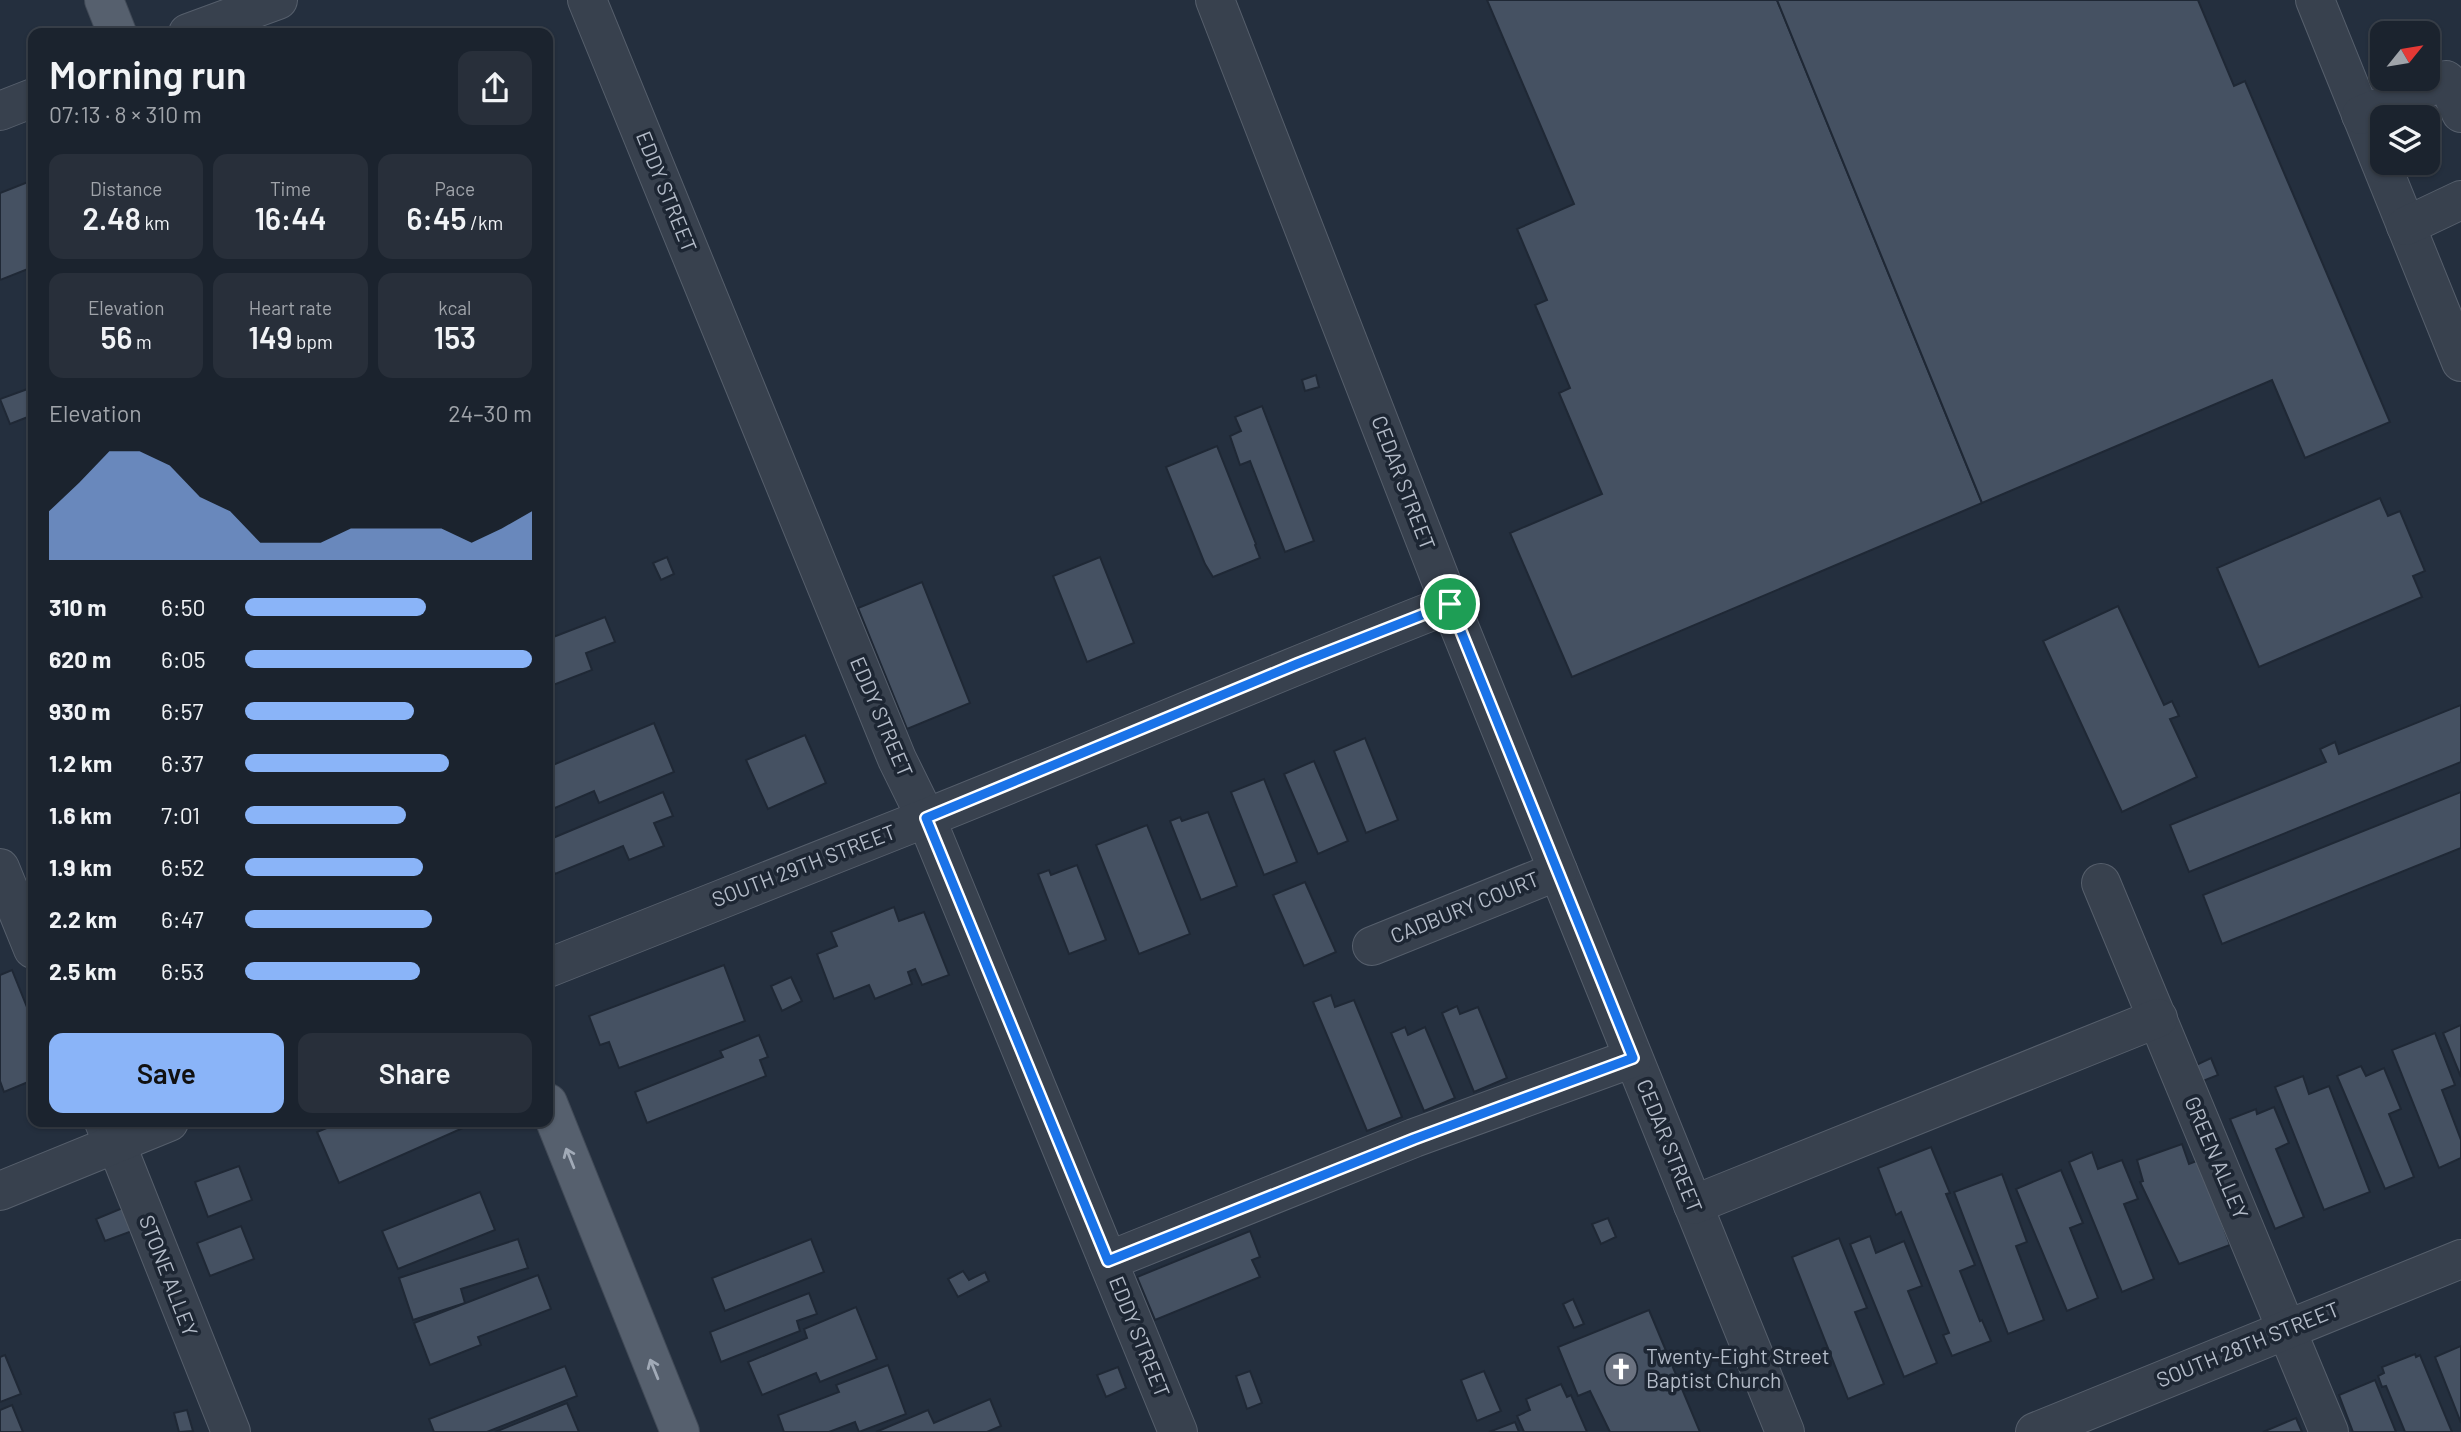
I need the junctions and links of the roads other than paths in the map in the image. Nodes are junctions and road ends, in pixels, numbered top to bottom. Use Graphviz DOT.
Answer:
graph roads {
  1 [pos="104,0"];
  2 [pos="278,0"];
  3 [pos="587,0"];
  4 [pos="1215,0"];
  5 [pos="2315,0"];
  6 [pos="115,28"];
  7 [pos="202,28"];
  8 [pos="28,100"];
  9 [pos="0,111"];
  10 [pos="2461,113"];
  11 [pos="2361,116"];
  12 [pos="2461,200"];
  13 [pos="2406,226"];
  14 [pos="2461,362"];
  15 [pos="1450,604"];
  16 [pos="926,818"];
  17 [pos="1558,871"];
  18 [pos="2,880"];
  19 [pos="2101,884"];
  20 [pos="28,938"];
  21 [pos="1372,946"];
  22 [pos="553,966"];
  23 [pos="2158,1018"];
  24 [pos="1633,1058"];
  25 [pos="553,1116"];
  26 [pos="141,1127"];
  27 [pos="108,1133"];
  28 [pos="0,1191"];
  29 [pos="1693,1205"];
  30 [pos="2461,1259"];
  31 [pos="1108,1261"];
  32 [pos="2288,1329"];
  33 [pos="231,1432"];
  34 [pos="680,1432"];
  35 [pos="1178,1432"];
  36 [pos="1784,1432"];
  37 [pos="2035,1432"];
  38 [pos="2329,1432"];
  1 -- 6 [label="main road"];
  2 -- 7 [label="street"];
  3 -- 16 [label="street, EDDY STREET"];
  4 -- 15 [label="street, CEDAR STREET"];
  5 -- 11 [label="street"];
  8 -- 9 [label="street"];
  10 -- 11 [label="street"];
  11 -- 13 [label="street"];
  12 -- 13 [label="street"];
  13 -- 14 [label="street"];
  15 -- 16 [label="street, SOUTH 29TH STREET"];
  15 -- 17 [label="street, CEDAR STREET"];
  16 -- 22 [label="street, SOUTH 29TH STREET"];
  16 -- 31 [label="street, EDDY STREET"];
  17 -- 21 [label="street, CADBURY COURT"];
  17 -- 24 [label="street, CEDAR STREET"];
  18 -- 20 [label="street"];
  19 -- 23 [label="street, GREEN ALLEY"];
  23 -- 29 [label="street"];
  23 -- 32 [label="street, GREEN ALLEY"];
  24 -- 29 [label="street, CEDAR STREET"];
  24 -- 31 [label="street"];
  34 -- 25 [label="main road, one-way"];
  26 -- 27 [label="street"];
  27 -- 28 [label="street"];
  27 -- 33 [label="street, STONE ALLEY"];
  29 -- 36 [label="street, CEDAR STREET"];
  30 -- 32 [label="street, SOUTH 28TH STREET"];
  31 -- 35 [label="street, EDDY STREET"];
  32 -- 37 [label="street, SOUTH 28TH STREET"];
  32 -- 38 [label="street, GREEN ALLEY"];
}
